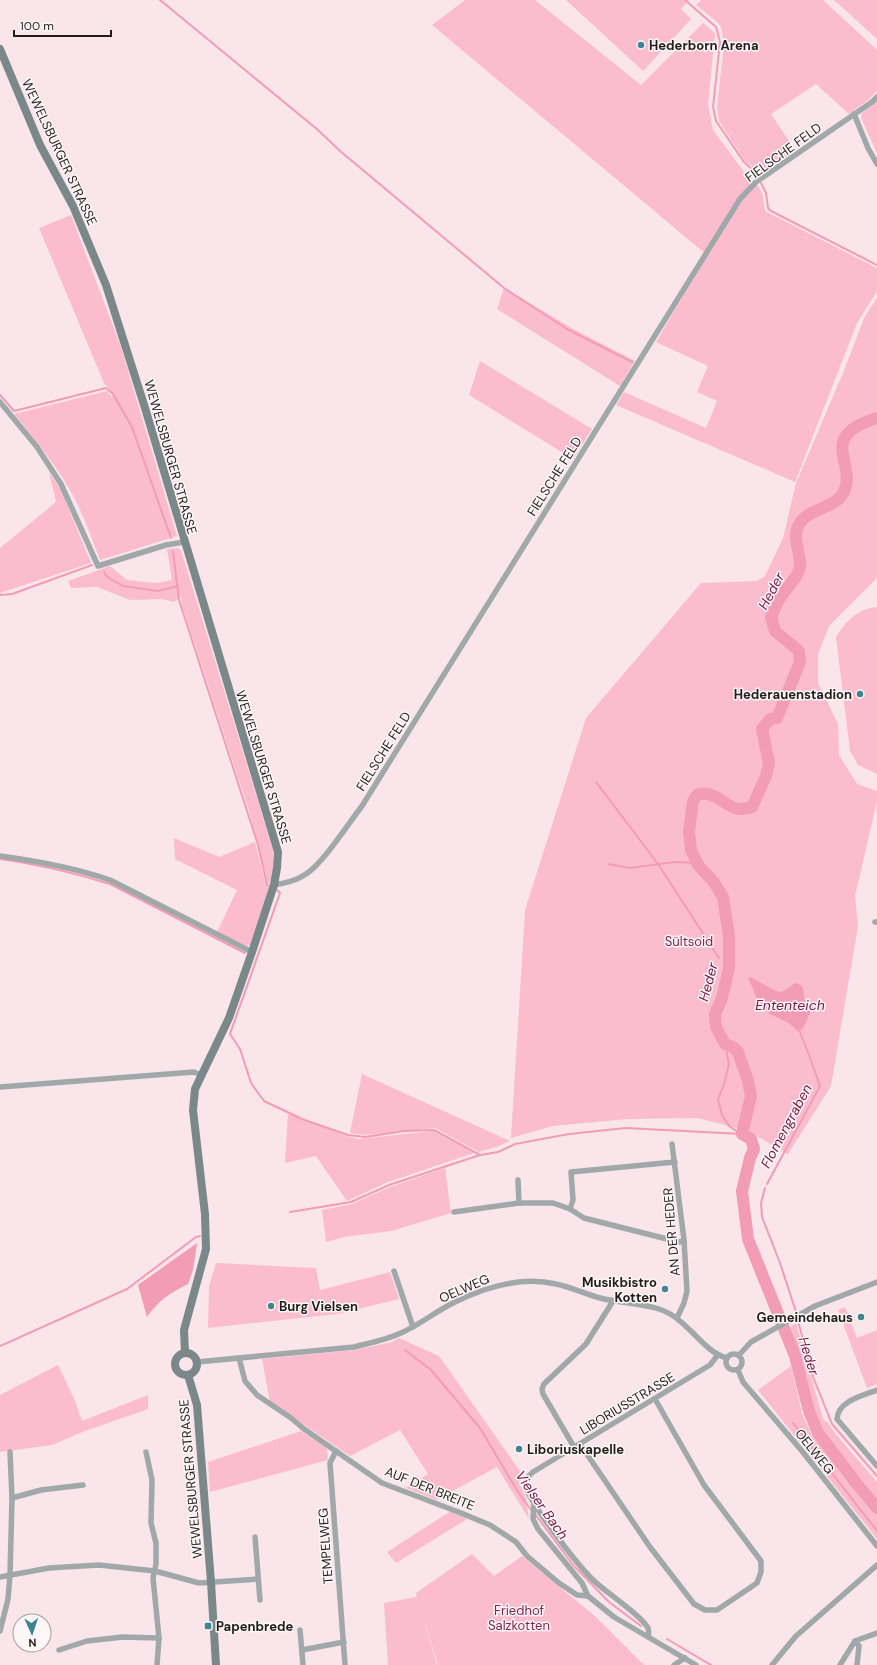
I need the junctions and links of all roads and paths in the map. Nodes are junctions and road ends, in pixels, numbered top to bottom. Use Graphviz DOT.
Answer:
graph roads {
  1 [pos="0,49"];
  2 [pos="877,97"];
  3 [pos="854,114"];
  4 [pos="877,164"];
  5 [pos="0,402"];
  6 [pos="184,542"];
  7 [pos="0,856"];
  8 [pos="274,885"];
  9 [pos="252,952"];
  10 [pos="201,1075"];
  11 [pos="0,1087"];
  12 [pos="672,1144"];
  13 [pos="675,1162"];
  14 [pos="518,1180"];
  15 [pos="519,1203"];
  16 [pos="570,1209"];
  17 [pos="454,1212"];
  18 [pos="684,1241"];
  19 [pos="394,1271"];
  20 [pos="877,1282"];
  21 [pos="613,1301"];
  22 [pos="677,1318"];
  23 [pos="413,1327"];
  24 [pos="185,1353"];
  25 [pos="739,1355"];
  26 [pos="717,1356"];
  27 [pos="239,1358"];
  28 [pos="727,1358"];
  29 [pos="197,1362"];
  30 [pos="738,1370"];
  31 [pos="188,1375"];
  32 [pos="877,1390"];
  33 [pos="655,1399"];
  34 [pos="580,1444"];
  35 [pos="574,1447"];
  36 [pos="336,1451"];
  37 [pos="10,1452"];
  38 [pos="146,1452"];
  39 [pos="877,1466"];
  40 [pos="83,1485"];
  41 [pos="12,1498"];
  42 [pos="534,1504"];
  43 [pos="255,1537"];
  44 [pos="877,1546"];
  45 [pos="877,1565"];
  46 [pos="155,1571"];
  47 [pos="10,1575"];
  48 [pos="0,1577"];
  49 [pos="258,1579"];
  50 [pos="211,1582"];
  51 [pos="588,1596"];
  52 [pos="260,1600"];
  53 [pos="300,1630"];
  54 [pos="0,1631"];
  55 [pos="877,1633"];
  56 [pos="648,1637"];
  57 [pos="159,1638"];
  58 [pos="855,1641"];
  59 [pos="344,1642"];
  60 [pos="59,1650"];
  61 [pos="302,1650"];
  62 [pos="685,1658"];
  63 [pos="157,1665"];
  64 [pos="216,1665"];
  65 [pos="303,1665"];
  66 [pos="346,1665"];
  67 [pos="674,1665"];
  68 [pos="696,1665"];
  69 [pos="772,1665"];
  70 [pos="840,1665"];
  71 [pos="857,1665"];
  1 -- 6 [label="main road, WEWELSBURGER STRASSE"];
  2 -- 3 [label="street, FIELSCHE FELD"];
  3 -- 4 [label="street"];
  3 -- 8 [label="street, FIELSCHE FELD"];
  5 -- 6 [label="street"];
  6 -- 8 [label="main road, WEWELSBURGER STRASSE"];
  7 -- 9 [label="street"];
  8 -- 9 [label="main road, WEWELSBURGER STRASSE"];
  9 -- 10 [label="main road"];
  10 -- 11 [label="street"];
  10 -- 24 [label="main road"];
  12 -- 13 [label="street, AN DER HEDER"];
  13 -- 16 [label="street"];
  13 -- 18 [label="street, AN DER HEDER"];
  14 -- 15 [label="street"];
  15 -- 16 [label="street"];
  15 -- 17 [label="street"];
  16 -- 18 [label="street"];
  18 -- 22 [label="street, AN DER HEDER"];
  19 -- 23 [label="street"];
  20 -- 25 [label="street"];
  21 -- 22 [label="street, OELWEG"];
  21 -- 23 [label="street, OELWEG"];
  21 -- 35 [label="street"];
  22 -- 26 [label="street, OELWEG"];
  23 -- 27 [label="street, OELWEG"];
  24 -- 29 [label="main road"];
  24 -- 31 [label="main road"];
  25 -- 28 [label="street"];
  25 -- 30 [label="street"];
  26 -- 28 [label="street"];
  26 -- 33 [label="street, LIBORIUSSTRASSE"];
  27 -- 29 [label="street, OELWEG"];
  27 -- 36 [label="street, AUF DER BREITE"];
  28 -- 30 [label="street"];
  29 -- 31 [label="main road"];
  30 -- 44 [label="street, OELWEG"];
  31 -- 50 [label="main road, WEWELSBURGER STRASSE"];
  32 -- 39 [label="street"];
  33 -- 34 [label="street, LIBORIUSSTRASSE"];
  33 -- 34 [label="street"];
  34 -- 35 [label="street, LIBORIUSSTRASSE"];
  35 -- 42 [label="street, LIBORIUSSTRASSE"];
  36 -- 51 [label="street, AUF DER BREITE"];
  36 -- 59 [label="street, TEMPELWEG"];
  37 -- 41 [label="street"];
  38 -- 46 [label="street"];
  40 -- 41 [label="street"];
  41 -- 47 [label="street"];
  42 -- 51 [label="street"];
  42 -- 56 [label="street"];
  43 -- 49 [label="street"];
  45 -- 69 [label="street"];
  46 -- 47 [label="street"];
  46 -- 50 [label="street"];
  46 -- 57 [label="street"];
  47 -- 48 [label="street"];
  47 -- 54 [label="street"];
  49 -- 50 [label="street"];
  49 -- 52 [label="street"];
  50 -- 64 [label="main road, WEWELSBURGER STRASSE"];
  51 -- 56 [label="street"];
  53 -- 61 [label="street"];
  55 -- 58 [label="street"];
  56 -- 62 [label="street"];
  57 -- 60 [label="street"];
  57 -- 63 [label="street"];
  58 -- 70 [label="street"];
  58 -- 71 [label="street"];
  59 -- 61 [label="street"];
  59 -- 66 [label="street, TEMPELWEG"];
  61 -- 65 [label="street"];
  62 -- 67 [label="street"];
  62 -- 68 [label="street"];
}
